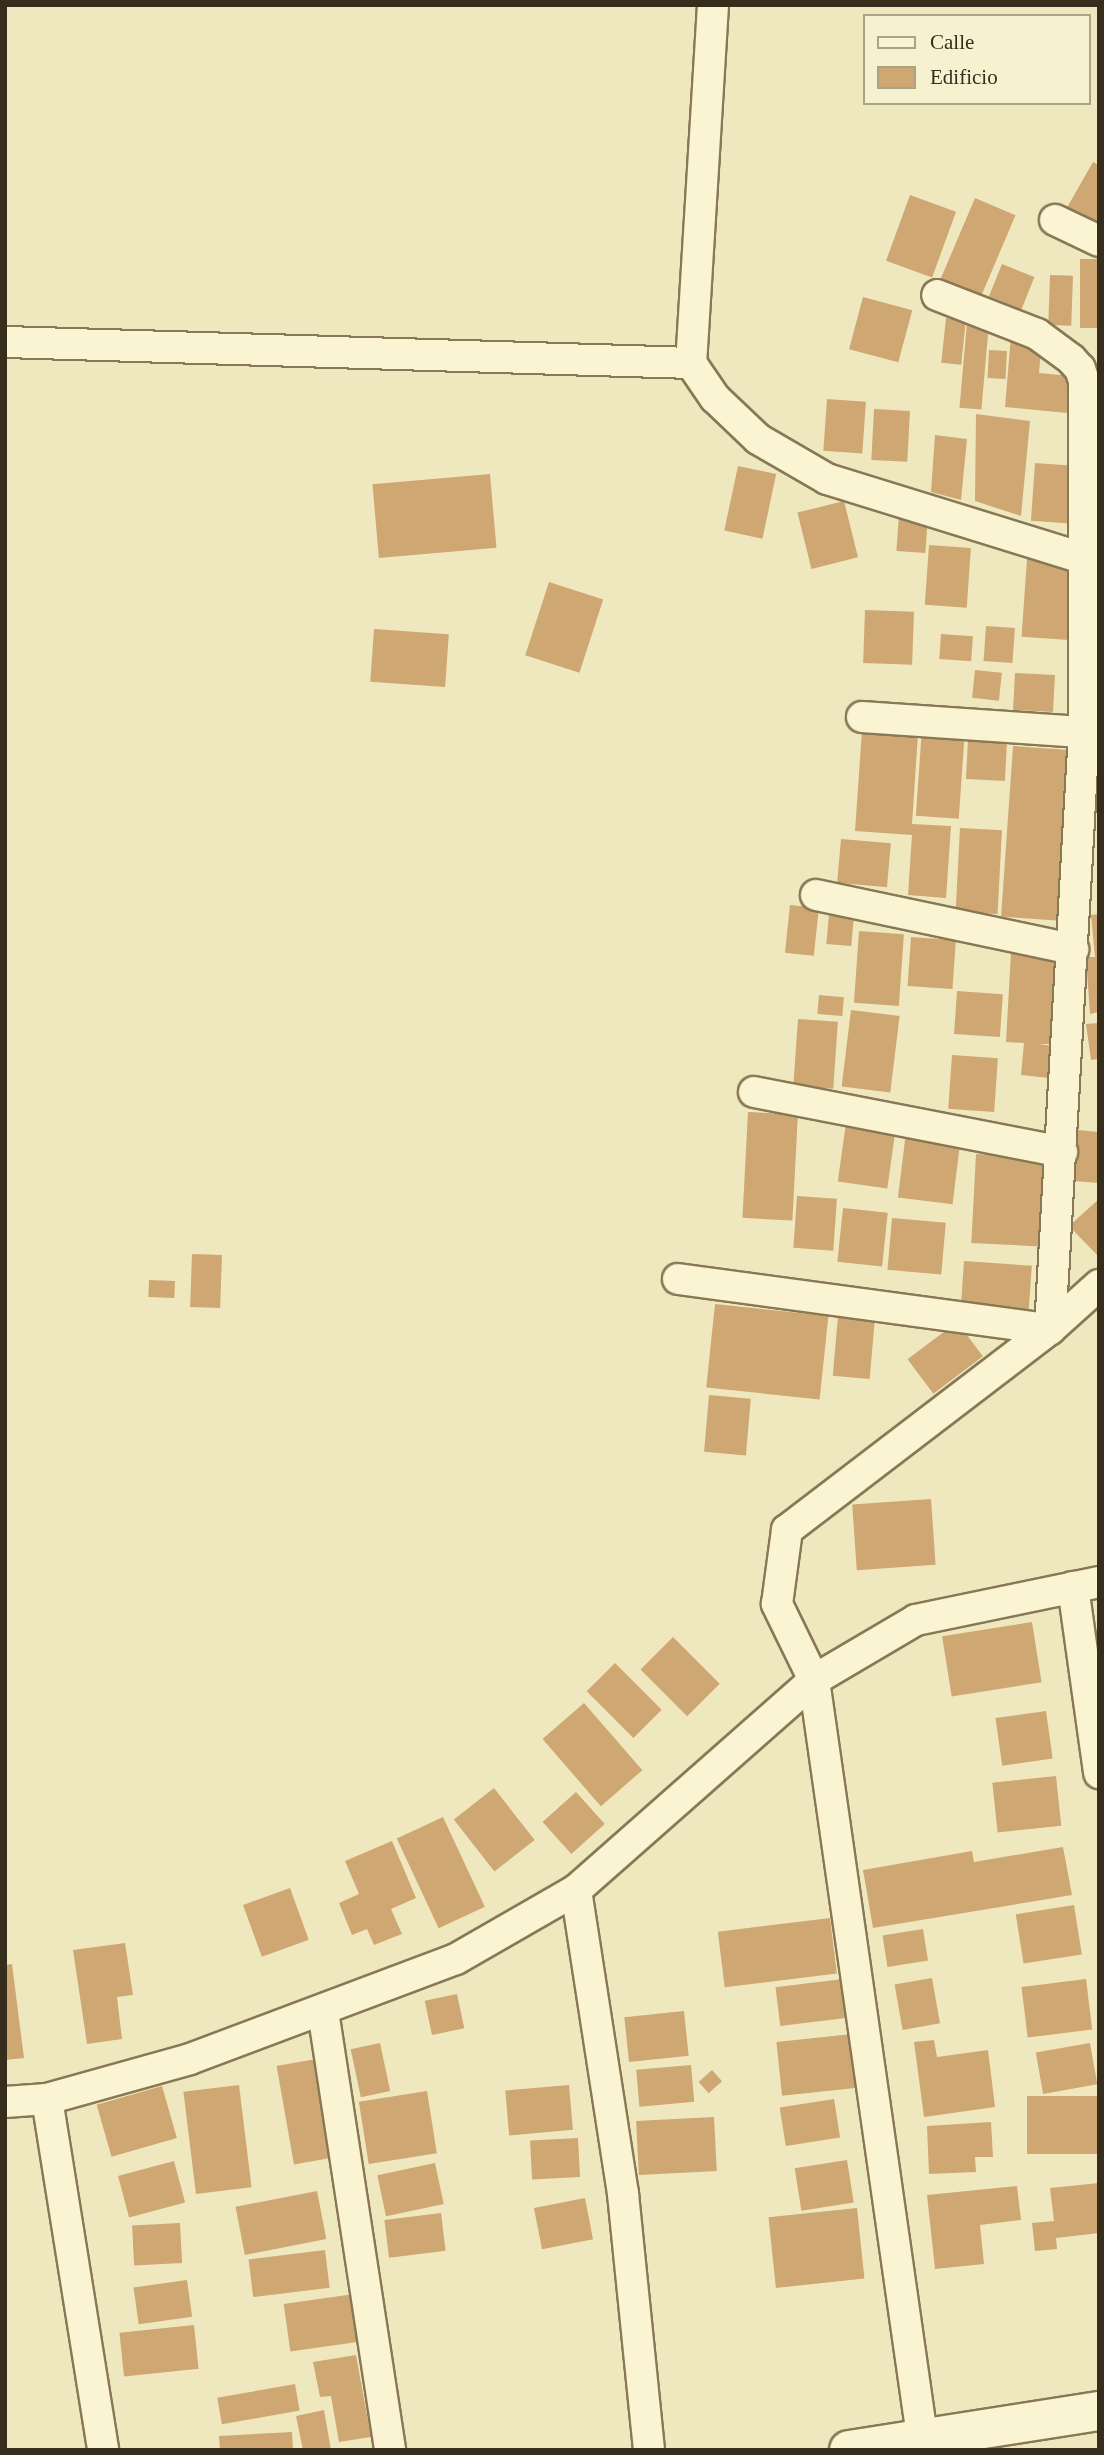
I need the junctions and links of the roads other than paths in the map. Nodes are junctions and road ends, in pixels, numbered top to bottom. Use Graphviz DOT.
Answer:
graph roads {
  1 [pos="713,5"];
  2 [pos="1055,220"];
  3 [pos="1099,241"];
  4 [pos="937,295"];
  5 [pos="5,342"];
  6 [pos="691,363"];
  7 [pos="1093,559"];
  8 [pos="862,717"];
  9 [pos="1084,732"];
  10 [pos="816,895"];
  11 [pos="1073,949"];
  12 [pos="754,1092"];
  13 [pos="1062,1152"];
  14 [pos="678,1279"];
  15 [pos="1099,1285"];
  16 [pos="1050,1329"];
  17 [pos="1086,1585"];
  18 [pos="814,1680"];
  19 [pos="1099,1773"];
  20 [pos="576,1890"];
  21 [pos="323,2011"];
  22 [pos="47,2099"];
  23 [pos="5,2102"];
  24 [pos="1099,2411"];
  25 [pos="923,2445"];
  26 [pos="103,2450"];
  27 [pos="390,2450"];
  28 [pos="649,2450"];
  29 [pos="849,2450"];
  1 -- 6 [label="street"];
  2 -- 3 [label="street"];
  4 -- 7 [label="street"];
  5 -- 6 [label="street"];
  6 -- 7 [label="street"];
  7 -- 9 [label="street"];
  8 -- 9 [label="street"];
  9 -- 11 [label="street"];
  10 -- 11 [label="street"];
  11 -- 13 [label="street"];
  12 -- 13 [label="street"];
  13 -- 16 [label="street"];
  14 -- 16 [label="street"];
  15 -- 16 [label="street"];
  16 -- 18 [label="street"];
  17 -- 18 [label="street"];
  17 -- 19 [label="street"];
  18 -- 20 [label="street"];
  18 -- 25 [label="street"];
  20 -- 21 [label="street"];
  20 -- 28 [label="street"];
  21 -- 22 [label="street"];
  21 -- 27 [label="street"];
  22 -- 23 [label="street"];
  22 -- 26 [label="street"];
  24 -- 25 [label="street"];
  25 -- 29 [label="street"];
}
